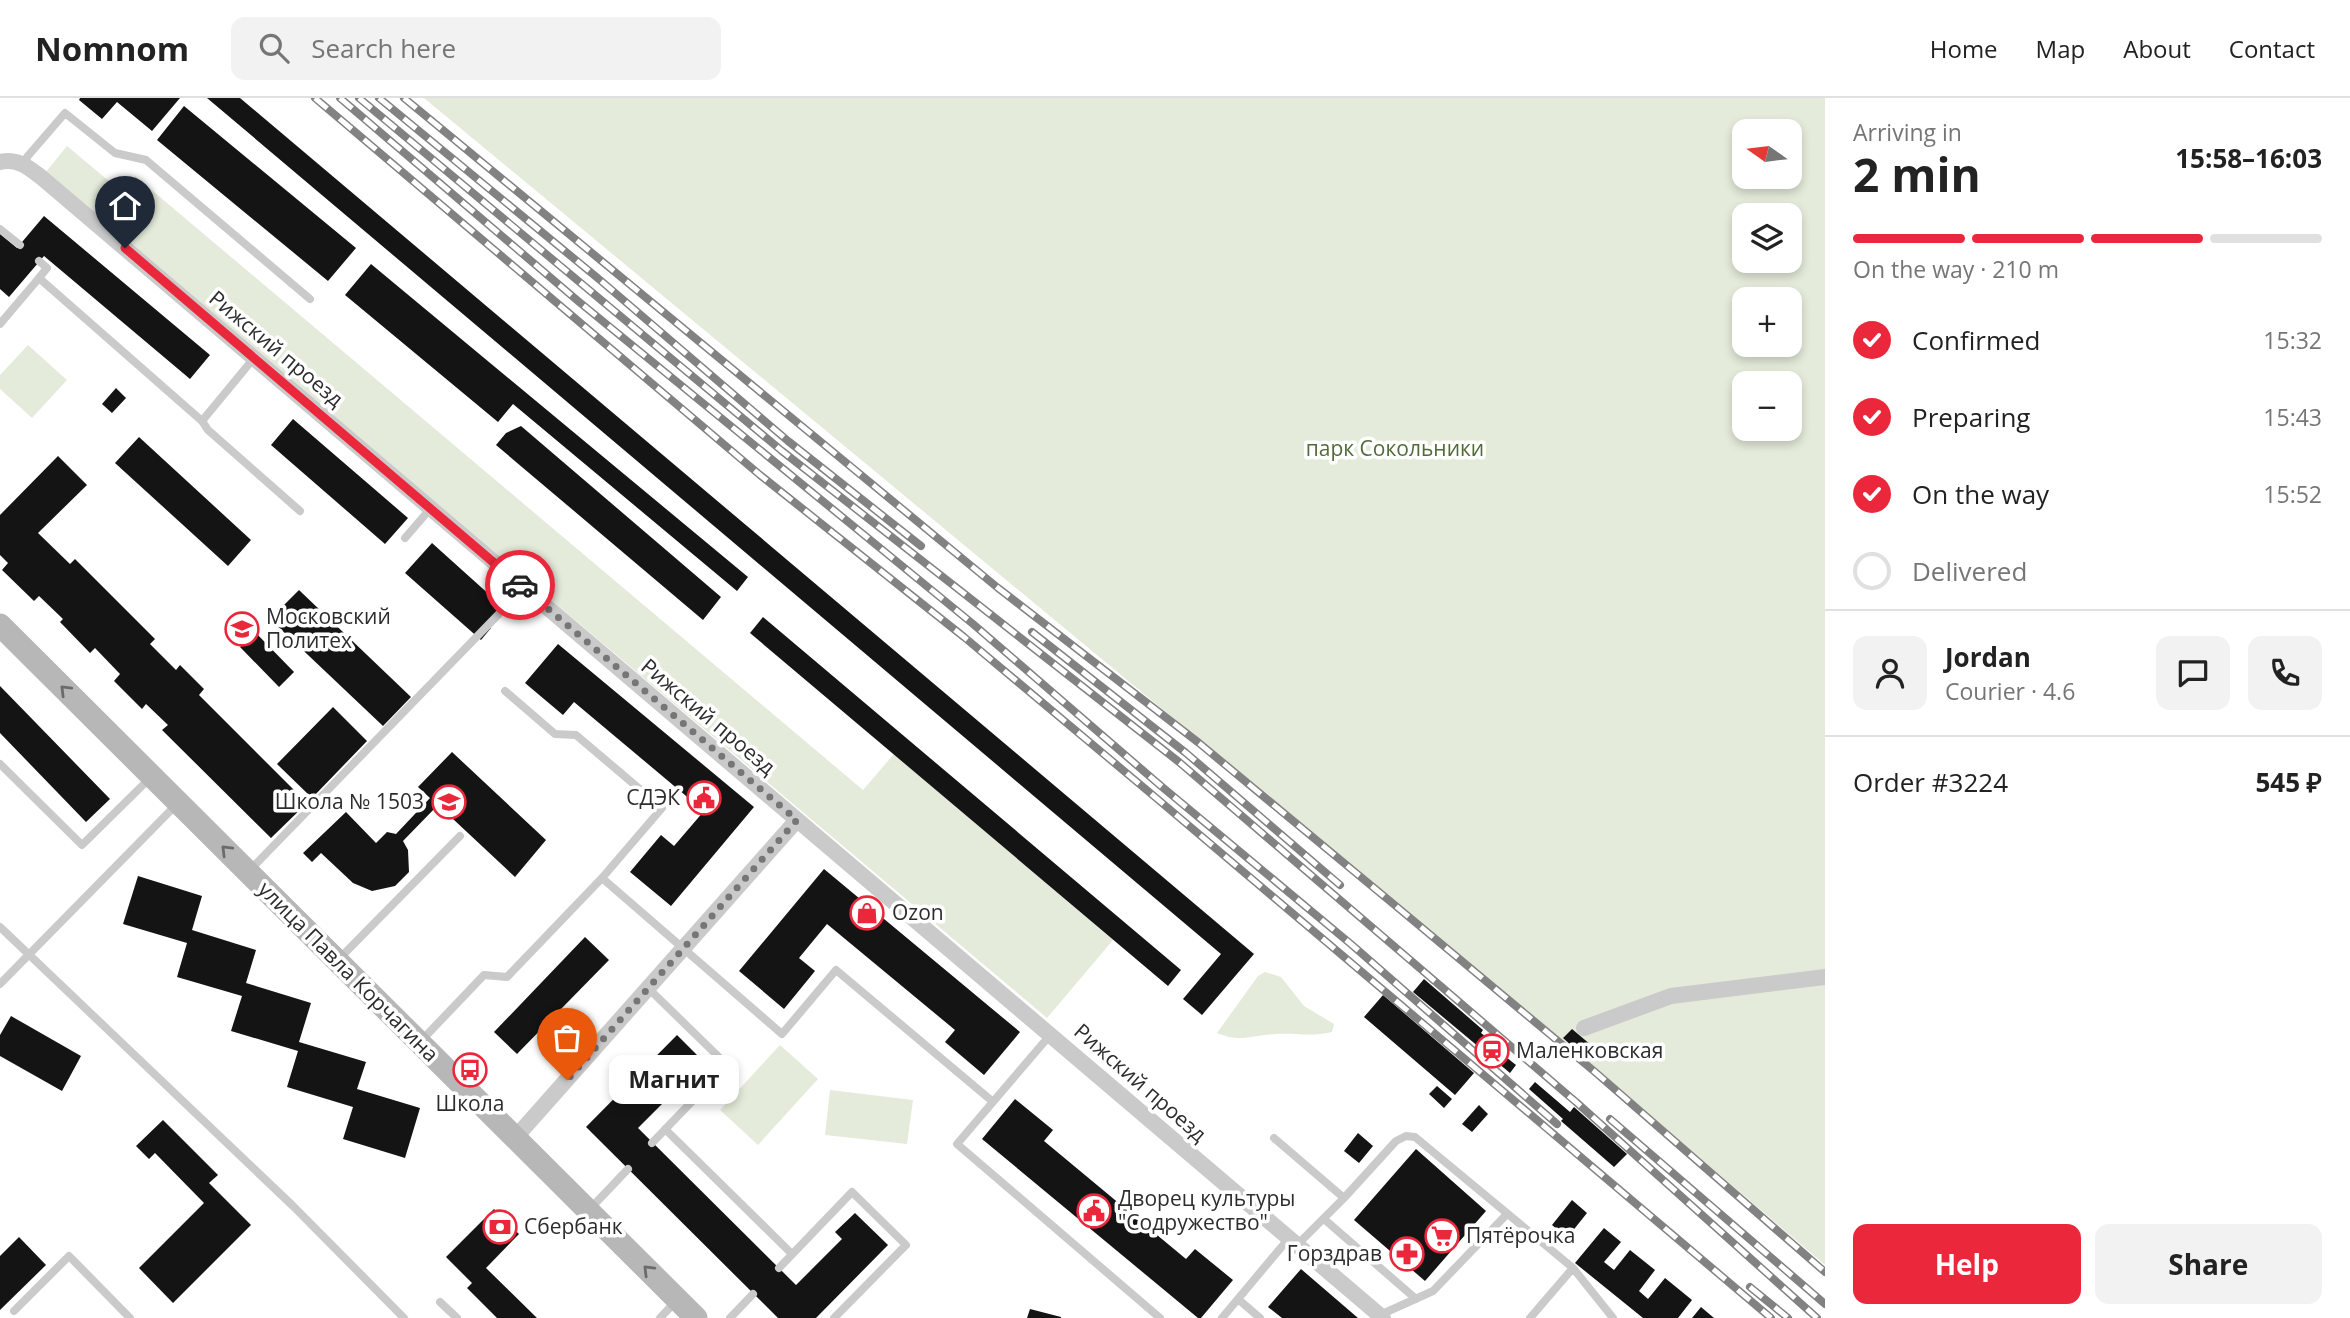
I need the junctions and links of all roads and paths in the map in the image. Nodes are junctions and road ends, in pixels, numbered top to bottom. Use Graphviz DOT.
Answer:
graph roads {
  1 [pos="0,162"];
  2 [pos="26,165"];
  3 [pos="0,229"];
  4 [pos="20,245"];
  5 [pos="39,261"];
  6 [pos="38,278"];
  7 [pos="310,299"];
  8 [pos="0,324"];
  9 [pos="254,358"];
  10 [pos="202,421"];
  11 [pos="431,508"];
  12 [pos="299,512"];
  13 [pos="405,538"];
  14 [pos="524,588"];
  15 [pos="0,625"];
  16 [pos="505,691"];
  17 [pos="0,764"];
  18 [pos="152,776"];
  19 [pos="178,803"];
  20 [pos="797,820"];
  21 [pos="460,836"];
  22 [pos="248,872"];
  23 [pos="603,878"];
  24 [pos="0,927"];
  25 [pos="683,949"];
  26 [pos="28,955"];
  27 [pos="337,961"];
  28 [pos="1825,977"];
  29 [pos="0,984"];
  30 [pos="648,988"];
  31 [pos="1584,1028"];
  32 [pos="1051,1034"];
  33 [pos="419,1043"];
  34 [pos="992,1101"];
  35 [pos="665,1129"];
  36 [pos="515,1138"];
  37 [pos="1274,1138"];
  38 [pos="652,1143"];
  39 [pos="628,1169"];
  40 [pos="1345,1198"];
  41 [pos="588,1211"];
  42 [pos="1507,1214"];
  43 [pos="1324,1220"];
  44 [pos="1293,1242"];
  45 [pos="792,1254"];
  46 [pos="779,1268"];
  47 [pos="1573,1268"];
  48 [pos="753,1294"];
  49 [pos="678,1299"];
  50 [pos="1238,1299"];
  51 [pos="1416,1299"];
  52 [pos="440,1302"];
  53 [pos="14,1311"];
  54 [pos="1381,1316"];
  55 [pos="130,1318"];
  56 [pos="404,1318"];
  57 [pos="457,1318"];
  58 [pos="660,1318"];
  59 [pos="696,1318"];
  60 [pos="730,1318"];
  61 [pos="834,1318"];
  62 [pos="1160,1318"];
  63 [pos="1222,1318"];
  64 [pos="1260,1318"];
  65 [pos="1530,1318"];
  66 [pos="1613,1318"];
  1 -- 2 [label="street"];
  2 -- 7 [label="lane"];
  2 -- 9 [label="street, Рижский проезд"];
  3 -- 4 [label="lane"];
  5 -- 6 [label="lane"];
  6 -- 8 [label="lane"];
  6 -- 10 [label="lane"];
  9 -- 10 [label="lane"];
  9 -- 11 [label="street, Рижский проезд"];
  10 -- 12 [label="lane"];
  11 -- 13 [label="lane"];
  11 -- 14 [label="street, Рижский проезд"];
  14 -- 20 [label="street, Рижский проезд"];
  14 -- 22 [label="lane"];
  18 -- 15 [label="street, улица Павла Корчагина, one-way"];
  16 -- 23 [label="lane"];
  17 -- 18 [label="lane"];
  18 -- 19 [label="street, улица Павла Корчагина"];
  22 -- 19 [label="street, улица Павла Корчагина, one-way"];
  19 -- 26 [label="lane"];
  20 -- 25 [label="street"];
  20 -- 32 [label="street, Рижский проезд"];
  21 -- 27 [label="lane"];
  22 -- 27 [label="street, улица Павла Корчагина"];
  23 -- 25 [label="lane"];
  23 -- 33 [label="lane"];
  24 -- 26 [label="lane"];
  25 -- 30 [label="street"];
  25 -- 34 [label="lane"];
  26 -- 29 [label="lane"];
  26 -- 56 [label="lane"];
  27 -- 33 [label="street, улица Павла Корчагина"];
  28 -- 31 [label="street"];
  30 -- 35 [label="lane"];
  30 -- 36 [label="street"];
  32 -- 34 [label="lane"];
  32 -- 44 [label="street, Рижский проезд"];
  33 -- 36 [label="street, улица Павла Корчагина"];
  34 -- 62 [label="lane"];
  35 -- 38 [label="lane"];
  35 -- 45 [label="lane"];
  36 -- 41 [label="street, улица Павла Корчагина"];
  37 -- 40 [label="lane"];
  39 -- 41 [label="lane"];
  40 -- 42 [label="lane"];
  40 -- 43 [label="lane"];
  49 -- 41 [label="street, улица Павла Корчагина, one-way"];
  42 -- 47 [label="lane"];
  42 -- 51 [label="lane"];
  43 -- 44 [label="lane"];
  43 -- 51 [label="lane"];
  44 -- 50 [label="lane"];
  44 -- 54 [label="street, Рижский проезд"];
  45 -- 46 [label="lane"];
  45 -- 61 [label="lane"];
  47 -- 65 [label="lane"];
  47 -- 66 [label="lane"];
  48 -- 60 [label="lane"];
  49 -- 58 [label="lane"];
  49 -- 59 [label="street, улица Павла Корчагина"];
  50 -- 63 [label="lane"];
  50 -- 64 [label="lane"];
  51 -- 54 [label="lane"];
  52 -- 57 [label="lane"];
  53 -- 55 [label="lane"];
}
